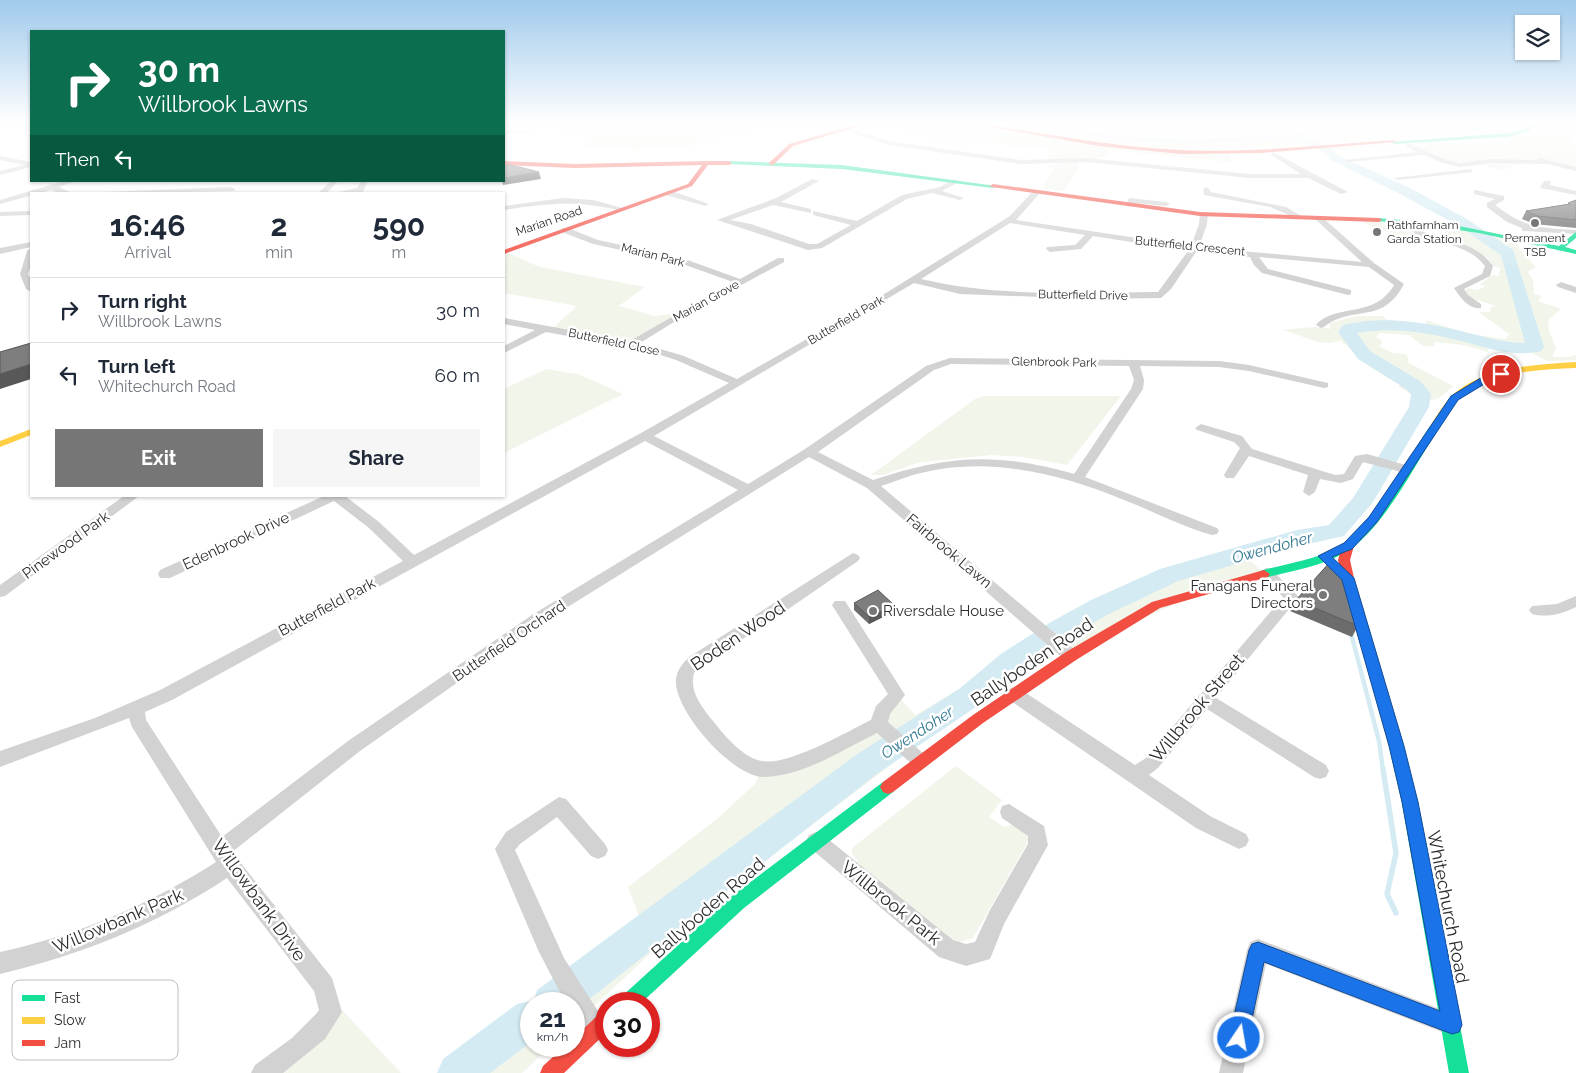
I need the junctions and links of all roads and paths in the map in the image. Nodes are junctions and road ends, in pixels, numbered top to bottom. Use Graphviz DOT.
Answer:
graph roads {
  1 [pos="700,172"];
  2 [pos="888,172"];
  3 [pos="1212,172"];
  4 [pos="1303,172"];
  5 [pos="1435,172"];
  6 [pos="1309,176"];
  7 [pos="1398,178"];
  8 [pos="815,181"];
  9 [pos="954,181"];
  10 [pos="69,182"];
  11 [pos="334,182"];
  12 [pos="364,182"];
  13 [pos="1545,186"];
  14 [pos="51,187"];
  15 [pos="231,189"];
  16 [pos="1207,189"];
  17 [pos="932,191"];
  18 [pos="34,192"];
  19 [pos="65,192"];
  20 [pos="154,192"];
  21 [pos="323,192"];
  22 [pos="346,192"];
  23 [pos="1037,192"];
  24 [pos="1344,192"];
  25 [pos="1478,192"];
  26 [pos="30,193"];
  27 [pos="669,193"];
  28 [pos="1576,193"];
  29 [pos="0,202"];
  30 [pos="772,202"];
  31 [pos="705,204"];
  32 [pos="954,204"];
  33 [pos="1166,204"];
  34 [pos="1130,205"];
  35 [pos="505,208"];
  36 [pos="622,209"];
  37 [pos="30,213"];
  38 [pos="0,214"];
  39 [pos="1204,214"];
  40 [pos="1298,217"];
  41 [pos="1319,219"];
  42 [pos="1009,221"];
  43 [pos="1402,221"];
  44 [pos="858,224"];
  45 [pos="1512,229"];
  46 [pos="564,230"];
  47 [pos="1533,230"];
  48 [pos="1576,233"];
  49 [pos="1090,234"];
  50 [pos="30,245"];
  51 [pos="1561,246"];
  52 [pos="1193,249"];
  53 [pos="1050,250"];
  54 [pos="1576,250"];
  55 [pos="0,251"];
  56 [pos="505,252"];
  57 [pos="1253,253"];
  58 [pos="30,254"];
  59 [pos="781,260"];
  60 [pos="1371,265"];
  61 [pos="912,280"];
  62 [pos="740,282"];
  63 [pos="1560,286"];
  64 [pos="30,287"];
  65 [pos="1576,290"];
  66 [pos="1348,292"];
  67 [pos="1478,306"];
  68 [pos="505,321"];
  69 [pos="1320,325"];
  70 [pos="546,328"];
  71 [pos="632,344"];
  72 [pos="505,349"];
  73 [pos="1134,364"];
  74 [pos="1576,366"];
  75 [pos="737,383"];
  76 [pos="1324,385"];
  77 [pos="1201,428"];
  78 [pos="30,432"];
  79 [pos="645,436"];
  80 [pos="0,444"];
  81 [pos="1246,451"];
  82 [pos="809,452"];
  83 [pos="1399,467"];
  84 [pos="1315,473"];
  85 [pos="1230,475"];
  86 [pos="1078,477"];
  87 [pos="872,486"];
  88 [pos="749,490"];
  89 [pos="1309,492"];
  90 [pos="131,497"];
  91 [pos="333,497"];
  92 [pos="336,497"];
  93 [pos="1212,531"];
  94 [pos="1348,546"];
  95 [pos="1328,555"];
  96 [pos="853,558"];
  97 [pos="412,561"];
  98 [pos="1266,573"];
  99 [pos="166,574"];
  100 [pos="1348,578"];
  101 [pos="0,592"];
  102 [pos="1576,601"];
  103 [pos="840,605"];
  104 [pos="1537,610"];
  105 [pos="1070,656"];
  106 [pos="1014,694"];
  107 [pos="1204,699"];
  108 [pos="136,710"];
  109 [pos="885,730"];
  110 [pos="0,759"];
  111 [pos="920,761"];
  112 [pos="1320,771"];
  113 [pos="1135,775"];
  114 [pos="1009,812"];
  115 [pos="816,840"];
  116 [pos="1239,840"];
  117 [pos="598,850"];
  118 [pos="225,857"];
  119 [pos="0,963"];
  120 [pos="557,970"];
  121 [pos="570,992"];
  122 [pos="639,992"];
  123 [pos="585,1011"];
  124 [pos="595,1019"];
  125 [pos="1452,1025"];
  126 [pos="595,1031"];
  127 [pos="263,1073"];
  128 [pos="550,1073"];
  129 [pos="1231,1073"];
  130 [pos="1459,1073"];
  1 -- 27 [label="main road, Marian Road"];
  2 -- 9 [label="main road"];
  3 -- 6 [label="street"];
  4 -- 6 [label="street"];
  5 -- 7 [label="street"];
  6 -- 24 [label="street"];
  8 -- 30 [label="street"];
  9 -- 17 [label="street"];
  9 -- 23 [label="main road"];
  10 -- 14 [label="street"];
  11 -- 21 [label="street"];
  12 -- 22 [label="street"];
  13 -- 28 [label="street"];
  14 -- 18 [label="street"];
  14 -- 19 [label="street"];
  15 -- 20 [label="street"];
  16 -- 40 [label="street"];
  17 -- 32 [label="street"];
  17 -- 44 [label="street"];
  23 -- 34 [label="main road"];
  23 -- 42 [label="street, Butterfield Park"];
  25 -- 47 [label="street"];
  26 -- 29 [label="street"];
  27 -- 31 [label="street"];
  27 -- 36 [label="main road, Marian Road"];
  30 -- 44 [label="street"];
  30 -- 44 [label="street"];
  33 -- 34 [label="street"];
  34 -- 39 [label="main road"];
  35 -- 36 [label="street"];
  36 -- 46 [label="main road, Marian Road"];
  37 -- 38 [label="street"];
  39 -- 40 [label="main road"];
  39 -- 52 [label="street, Butterfield Drive"];
  40 -- 43 [label="main road"];
  41 -- 60 [label="street"];
  42 -- 49 [label="street, Butterfield Crescent"];
  42 -- 61 [label="street, Butterfield Park"];
  43 -- 51 [label="main road"];
  43 -- 67 [label="street"];
  45 -- 47 [label="street"];
  46 -- 56 [label="main road, Marian Road"];
  46 -- 62 [label="street, Marian Park"];
  47 -- 48 [label="street"];
  48 -- 51 [label="main road"];
  49 -- 52 [label="street, Butterfield Crescent"];
  49 -- 53 [label="street"];
  50 -- 55 [label="street"];
  51 -- 54 [label="main road"];
  52 -- 57 [label="street, Butterfield Crescent"];
  52 -- 61 [label="street, Butterfield Drive"];
  57 -- 60 [label="street, Butterfield Crescent"];
  57 -- 66 [label="street"];
  58 -- 64 [label="street"];
  59 -- 62 [label="street, Marian Grove"];
  60 -- 69 [label="street"];
  61 -- 75 [label="street, Butterfield Park"];
  62 -- 71 [label="street, Marian Grove"];
  63 -- 65 [label="street"];
  68 -- 70 [label="street, Butterfield Close"];
  70 -- 71 [label="street, Butterfield Close"];
  70 -- 72 [label="street"];
  71 -- 75 [label="street, Butterfield Close"];
  73 -- 76 [label="street, Glenbrook Park"];
  73 -- 82 [label="street, Glenbrook Park"];
  73 -- 86 [label="street"];
  74 -- 83 [label="main road"];
  75 -- 79 [label="street, Butterfield Park"];
  77 -- 81 [label="street"];
  78 -- 80 [label="main road"];
  79 -- 88 [label="street"];
  79 -- 97 [label="street, Butterfield Park"];
  81 -- 84 [label="street"];
  81 -- 85 [label="street"];
  82 -- 87 [label="street, Fairbrook Lawn"];
  82 -- 88 [label="street, Butterfield Orchard"];
  83 -- 84 [label="street"];
  83 -- 94 [label="main road"];
  84 -- 89 [label="street"];
  86 -- 87 [label="street"];
  86 -- 93 [label="street"];
  87 -- 105 [label="street, Fairbrook Lawn"];
  88 -- 118 [label="street, Butterfield Orchard"];
  90 -- 101 [label="street, Pinewood Park"];
  91 -- 99 [label="street, Edenbrook Drive"];
  92 -- 97 [label="street"];
  94 -- 95 [label="main road, Ballyboden Road"];
  94 -- 100 [label="main road, Whitechurch Road"];
  95 -- 98 [label="main road, Ballyboden Road"];
  95 -- 100 [label="main road"];
  96 -- 109 [label="street, Boden Wood"];
  97 -- 108 [label="street, Butterfield Park"];
  98 -- 105 [label="main road, Ballyboden Road"];
  98 -- 107 [label="street, Willbrook Street"];
  100 -- 125 [label="main road, Whitechurch Road"];
  102 -- 104 [label="street"];
  103 -- 109 [label="street"];
  105 -- 106 [label="main road, Ballyboden Road"];
  106 -- 111 [label="main road, Ballyboden Road"];
  106 -- 113 [label="street"];
  107 -- 112 [label="street"];
  107 -- 113 [label="street, Willbrook Street"];
  108 -- 110 [label="street, Butterfield Park"];
  108 -- 118 [label="street, Willowbank Drive"];
  109 -- 111 [label="street"];
  111 -- 115 [label="main road, Ballyboden Road"];
  113 -- 116 [label="street"];
  114 -- 115 [label="street, Willbrook Park"];
  115 -- 122 [label="main road, Ballyboden Road"];
  117 -- 120 [label="street"];
  118 -- 119 [label="street, Willowbank Park"];
  118 -- 127 [label="street, Willowbank Drive"];
  120 -- 121 [label="street"];
  123 -- 124 [label="street"];
  125 -- 129 [label="street"];
  125 -- 130 [label="main road, Whitechurch Road"];
  126 -- 128 [label="main road"];
}
